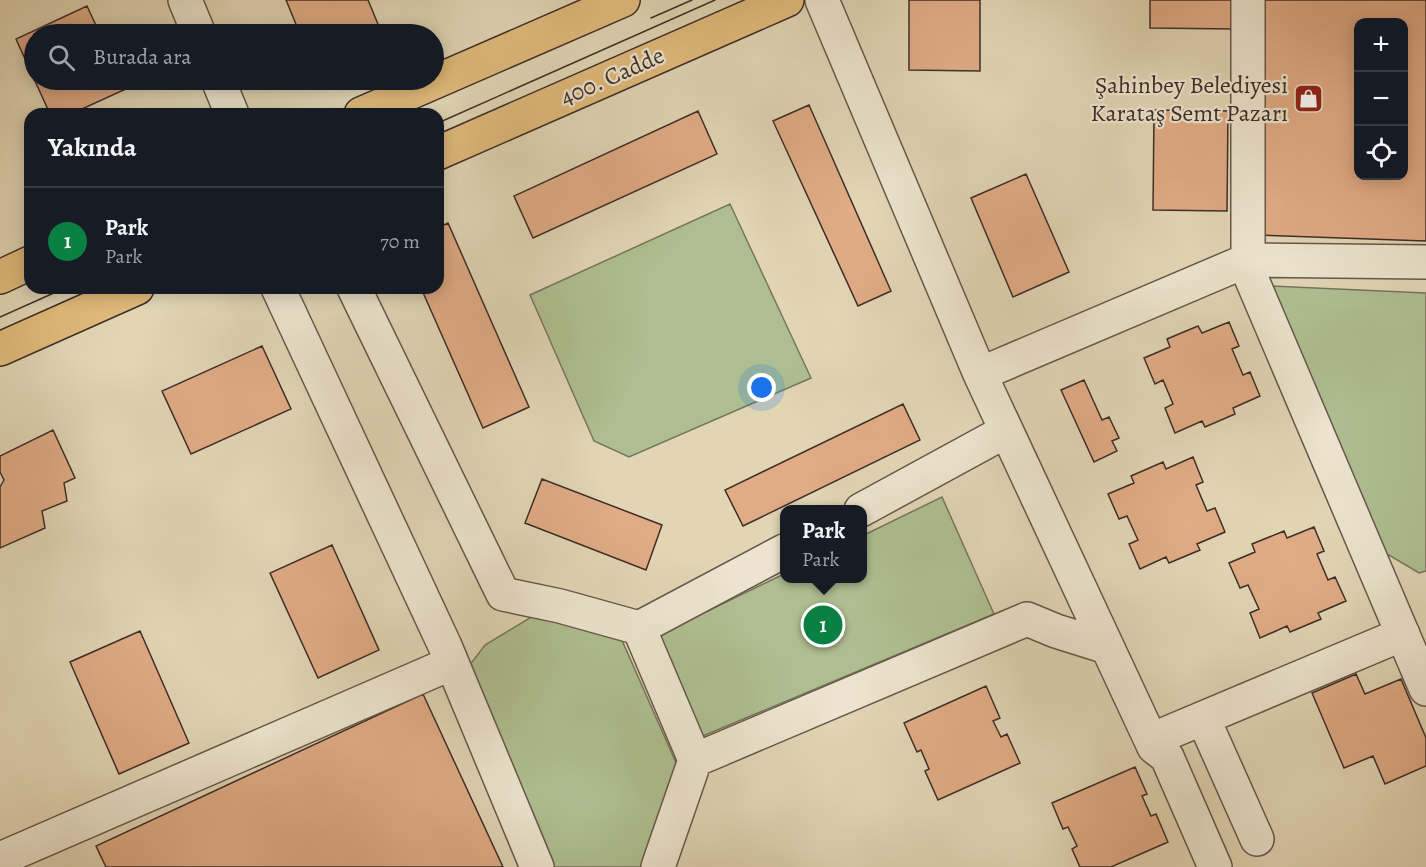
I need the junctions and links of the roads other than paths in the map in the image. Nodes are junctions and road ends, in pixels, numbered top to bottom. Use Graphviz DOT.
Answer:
graph roads {
  1 [pos="185,0"];
  2 [pos="623,0"];
  3 [pos="787,0"];
  4 [pos="822,0"];
  5 [pos="1248,0"];
  6 [pos="195,24"];
  7 [pos="444,78"];
  8 [pos="222,90"];
  9 [pos="416,90"];
  10 [pos="230,108"];
  11 [pos="375,108"];
  12 [pos="444,150"];
  13 [pos="1246,260"];
  14 [pos="1426,262"];
  15 [pos="24,266"];
  16 [pos="0,277"];
  17 [pos="124,294"];
  18 [pos="281,294"];
  19 [pos="357,294"];
  20 [pos="0,350"];
  21 [pos="980,374"];
  22 [pos="1006,431"];
  23 [pos="867,507"];
  24 [pos="780,553"];
  25 [pos="639,627"];
  26 [pos="1403,634"];
  27 [pos="1107,647"];
  28 [pos="452,663"];
  29 [pos="1426,689"];
  30 [pos="1203,718"];
  31 [pos="1152,744"];
  32 [pos="695,760"];
  33 [pos="1257,839"];
  34 [pos="0,859"];
  35 [pos="537,867"];
  36 [pos="658,867"];
  37 [pos="1196,867"];
  38 [pos="1215,867"];
  1 -- 6 [label="street"];
  2 -- 7 [label="main road"];
  3 -- 12 [label="main road, 400. Cadde"];
  4 -- 21 [label="street"];
  5 -- 13 [label="street"];
  8 -- 10 [label="street"];
  9 -- 11 [label="main road"];
  13 -- 14 [label="street"];
  13 -- 21 [label="street"];
  13 -- 26 [label="street"];
  15 -- 16 [label="main road"];
  17 -- 20 [label="main road"];
  18 -- 28 [label="street"];
  19 -- 25 [label="street"];
  21 -- 22 [label="street"];
  22 -- 23 [label="street"];
  22 -- 27 [label="street"];
  24 -- 25 [label="street"];
  25 -- 32 [label="street"];
  26 -- 29 [label="street"];
  26 -- 30 [label="street"];
  27 -- 31 [label="street"];
  27 -- 32 [label="street"];
  28 -- 34 [label="street"];
  28 -- 35 [label="street"];
  30 -- 31 [label="street"];
  30 -- 33 [label="street"];
  31 -- 37 [label="street"];
  31 -- 38 [label="street"];
  32 -- 36 [label="street"];
}
